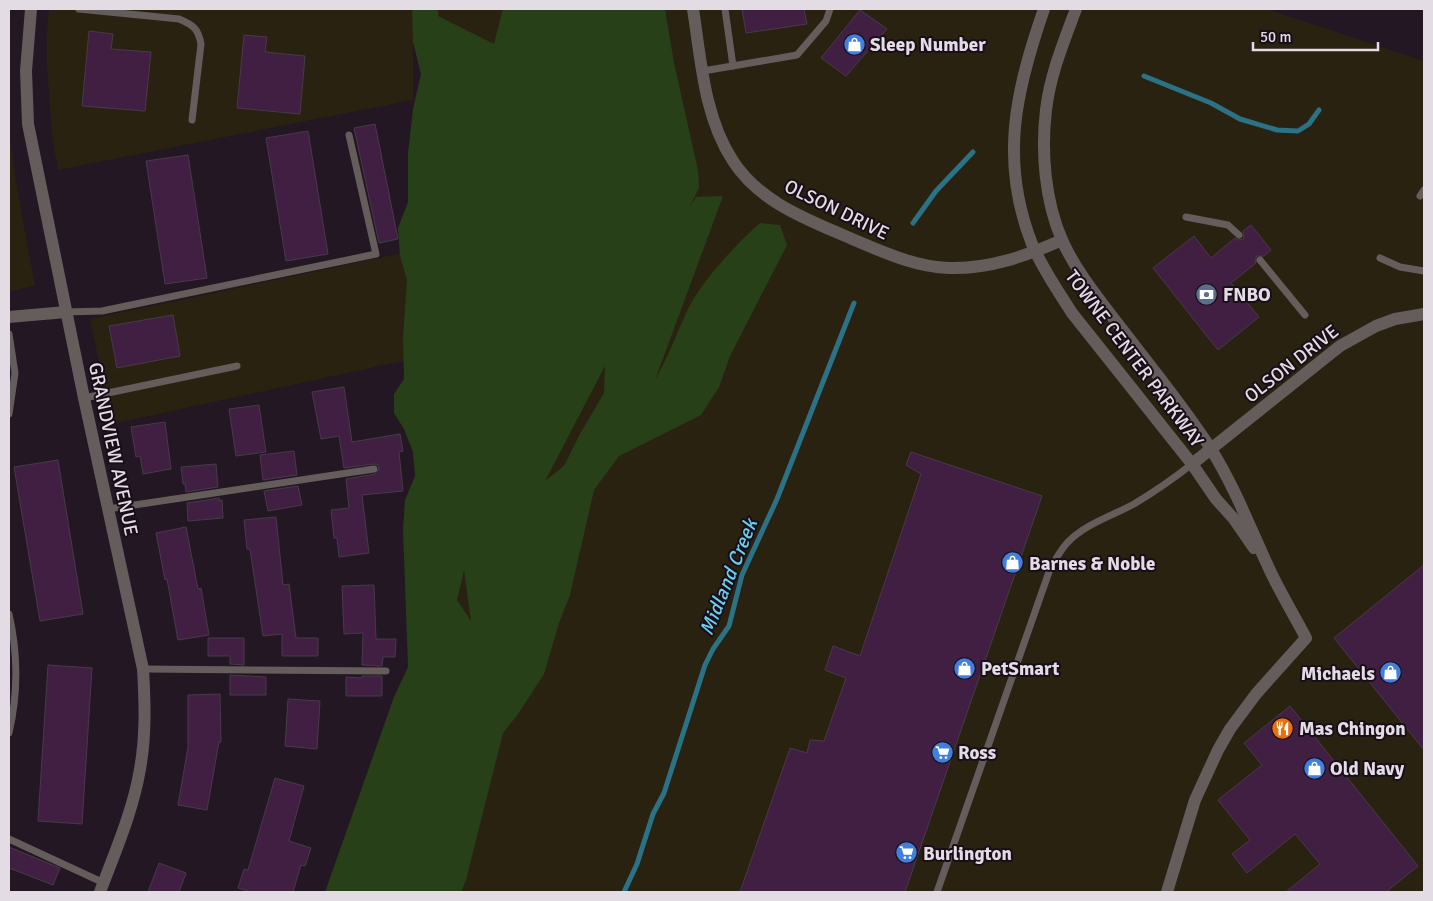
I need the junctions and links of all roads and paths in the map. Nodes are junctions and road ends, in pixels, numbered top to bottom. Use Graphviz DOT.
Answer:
graph roads {
  1 [pos="31,9"];
  2 [pos="79,9"];
  3 [pos="693,9"];
  4 [pos="725,9"];
  5 [pos="830,9"];
  6 [pos="1044,9"];
  7 [pos="1076,9"];
  8 [pos="733,66"];
  9 [pos="703,71"];
  10 [pos="192,120"];
  11 [pos="349,135"];
  12 [pos="1186,217"];
  13 [pos="1239,235"];
  14 [pos="1062,240"];
  15 [pos="1036,252"];
  16 [pos="1380,258"];
  17 [pos="1260,260"];
  18 [pos="1424,270"];
  19 [pos="66,312"];
  20 [pos="1424,314"];
  21 [pos="1305,315"];
  22 [pos="9,316"];
  23 [pos="9,334"];
  24 [pos="237,366"];
  25 [pos="84,398"];
  26 [pos="9,414"];
  27 [pos="1211,449"];
  28 [pos="1192,464"];
  29 [pos="374,469"];
  30 [pos="108,509"];
  31 [pos="1267,566"];
  32 [pos="9,614"];
  33 [pos="143,670"];
  34 [pos="386,671"];
  35 [pos="9,733"];
  36 [pos="9,839"];
  37 [pos="102,887"];
  38 [pos="937,892"];
  39 [pos="1167,892"];
  1 -- 19 [label="street, GRANDVIEW AVENUE"];
  2 -- 10 [label="lane"];
  3 -- 9 [label="street, OLSON DRIVE"];
  4 -- 8 [label="lane"];
  5 -- 8 [label="lane"];
  6 -- 15 [label="street, TOWNE CENTER PARKWAY"];
  7 -- 14 [label="street, TOWNE CENTER PARKWAY"];
  8 -- 9 [label="lane"];
  9 -- 15 [label="street, OLSON DRIVE"];
  11 -- 19 [label="lane"];
  12 -- 13 [label="lane"];
  14 -- 15 [label="street, OLSON DRIVE"];
  14 -- 27 [label="street, TOWNE CENTER PARKWAY"];
  15 -- 28 [label="street, TOWNE CENTER PARKWAY"];
  16 -- 18 [label="lane"];
  17 -- 21 [label="lane"];
  19 -- 22 [label="street"];
  19 -- 25 [label="street, GRANDVIEW AVENUE"];
  20 -- 27 [label="street, OLSON DRIVE"];
  23 -- 26 [label="lane"];
  24 -- 25 [label="lane"];
  25 -- 30 [label="street, GRANDVIEW AVENUE"];
  27 -- 28 [label="street, OLSON DRIVE"];
  27 -- 31 [label="street, TOWNE CENTER PARKWAY"];
  28 -- 31 [label="street, TOWNE CENTER PARKWAY"];
  28 -- 38 [label="lane"];
  29 -- 30 [label="lane"];
  30 -- 33 [label="street, GRANDVIEW AVENUE"];
  31 -- 39 [label="street, TOWNE CENTER PARKWAY"];
  32 -- 35 [label="lane"];
  33 -- 34 [label="lane"];
  33 -- 37 [label="street, GRANDVIEW AVENUE"];
  36 -- 37 [label="lane"];
}
